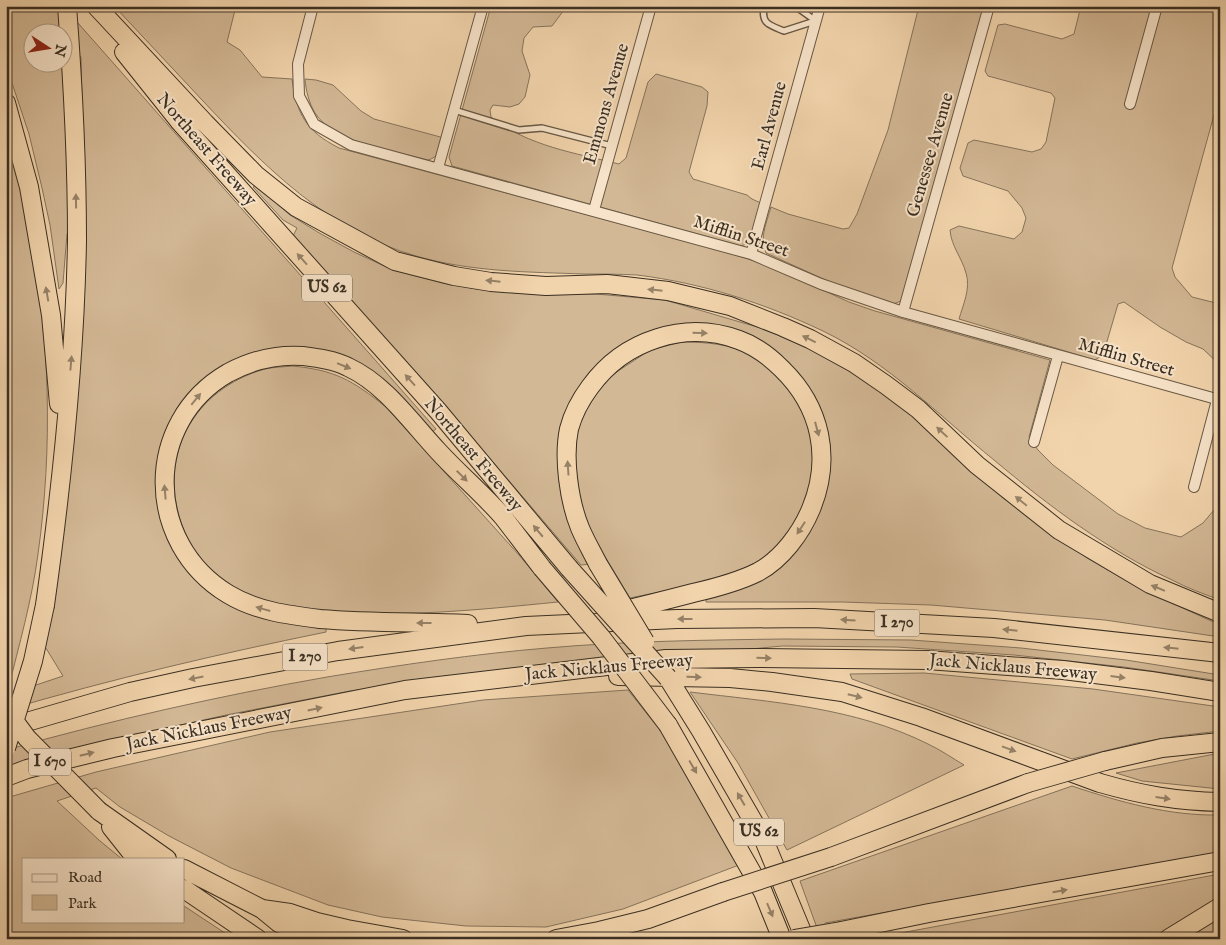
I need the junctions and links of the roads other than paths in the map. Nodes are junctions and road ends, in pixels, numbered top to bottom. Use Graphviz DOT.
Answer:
graph roads {
  1 [pos="67,6"];
  2 [pos="88,6"];
  3 [pos="96,6"];
  4 [pos="313,6"];
  5 [pos="483,6"];
  6 [pos="651,6"];
  7 [pos="764,6"];
  8 [pos="795,6"];
  9 [pos="820,6"];
  10 [pos="989,6"];
  11 [pos="1157,6"];
  12 [pos="816,21"];
  13 [pos="6,103"];
  14 [pos="1130,104"];
  15 [pos="454,109"];
  16 [pos="612,146"];
  17 [pos="438,168"];
  18 [pos="594,210"];
  19 [pos="751,254"];
  20 [pos="903,312"];
  21 [pos="1058,356"];
  22 [pos="1219,400"];
  23 [pos="1034,442"];
  24 [pos="63,447"];
  25 [pos="1194,487"];
  26 [pos="1220,613"];
  27 [pos="572,623"];
  28 [pos="526,626"];
  29 [pos="1220,653"];
  30 [pos="576,671"];
  31 [pos="668,678"];
  32 [pos="1220,692"];
  33 [pos="6,710"];
  34 [pos="6,728"];
  35 [pos="1220,742"];
  36 [pos="6,748"];
  37 [pos="6,777"];
  38 [pos="1220,802"];
  39 [pos="99,810"];
  40 [pos="140,858"];
  41 [pos="167,858"];
  42 [pos="1220,861"];
  43 [pos="185,870"];
  44 [pos="185,890"];
  45 [pos="1220,907"];
  46 [pos="262,909"];
  47 [pos="258,939"];
  48 [pos="323,939"];
  49 [pos="403,939"];
  50 [pos="556,939"];
  51 [pos="782,939"];
  52 [pos="794,939"];
  53 [pos="805,939"];
  54 [pos="1168,939"];
  24 -- 1 [label="highway, one-way"];
  31 -- 2 [label="highway, Northeast Freeway / US 62, one-way, bridge"];
  26 -- 3 [label="highway, one-way"];
  4 -- 17 [label="street, Mifflin Street"];
  5 -- 15 [label="street"];
  6 -- 16 [label="street, Emmons Avenue"];
  7 -- 12 [label="lane"];
  8 -- 12 [label="lane"];
  9 -- 12 [label="street, Earl Avenue"];
  10 -- 20 [label="street, Genessee Avenue"];
  11 -- 14 [label="street"];
  12 -- 19 [label="street, Earl Avenue"];
  24 -- 13 [label="highway, one-way"];
  15 -- 16 [label="lane"];
  15 -- 17 [label="street"];
  16 -- 18 [label="street, Emmons Avenue"];
  17 -- 18 [label="street, Mifflin Street"];
  18 -- 19 [label="street, Mifflin Street"];
  19 -- 20 [label="street, Mifflin Street"];
  20 -- 21 [label="street, Mifflin Street"];
  21 -- 22 [label="street, Mifflin Street"];
  21 -- 23 [label="street"];
  22 -- 25 [label="street"];
  24 -- 36 [label="highway, bridge"];
  27 -- 28 [label="highway, Jack Nicklaus Freeway / I 270"];
  29 -- 27 [label="highway, Jack Nicklaus Freeway / I 270, one-way"];
  31 -- 27 [label="highway, one-way, bridge"];
  28 -- 34 [label="highway, Jack Nicklaus Freeway / I 270, one-way"];
  28 -- 51 [label="highway, one-way, bridge"];
  30 -- 32 [label="highway, Jack Nicklaus Freeway / I 270, one-way"];
  37 -- 30 [label="highway, Jack Nicklaus Freeway / I 270, one-way"];
  30 -- 38 [label="highway, one-way"];
  53 -- 31 [label="highway, Northeast Freeway / US 62, one-way"];
  33 -- 39 [label="highway, I 670, bridge"];
  35 -- 50 [label="highway, bridge"];
  39 -- 40 [label="highway"];
  39 -- 41 [label="highway"];
  52 -- 42 [label="highway, one-way, bridge"];
  43 -- 46 [label="highway"];
  44 -- 47 [label="highway"];
  45 -- 54 [label="highway"];
  46 -- 48 [label="highway"];
  46 -- 49 [label="highway"];
}
